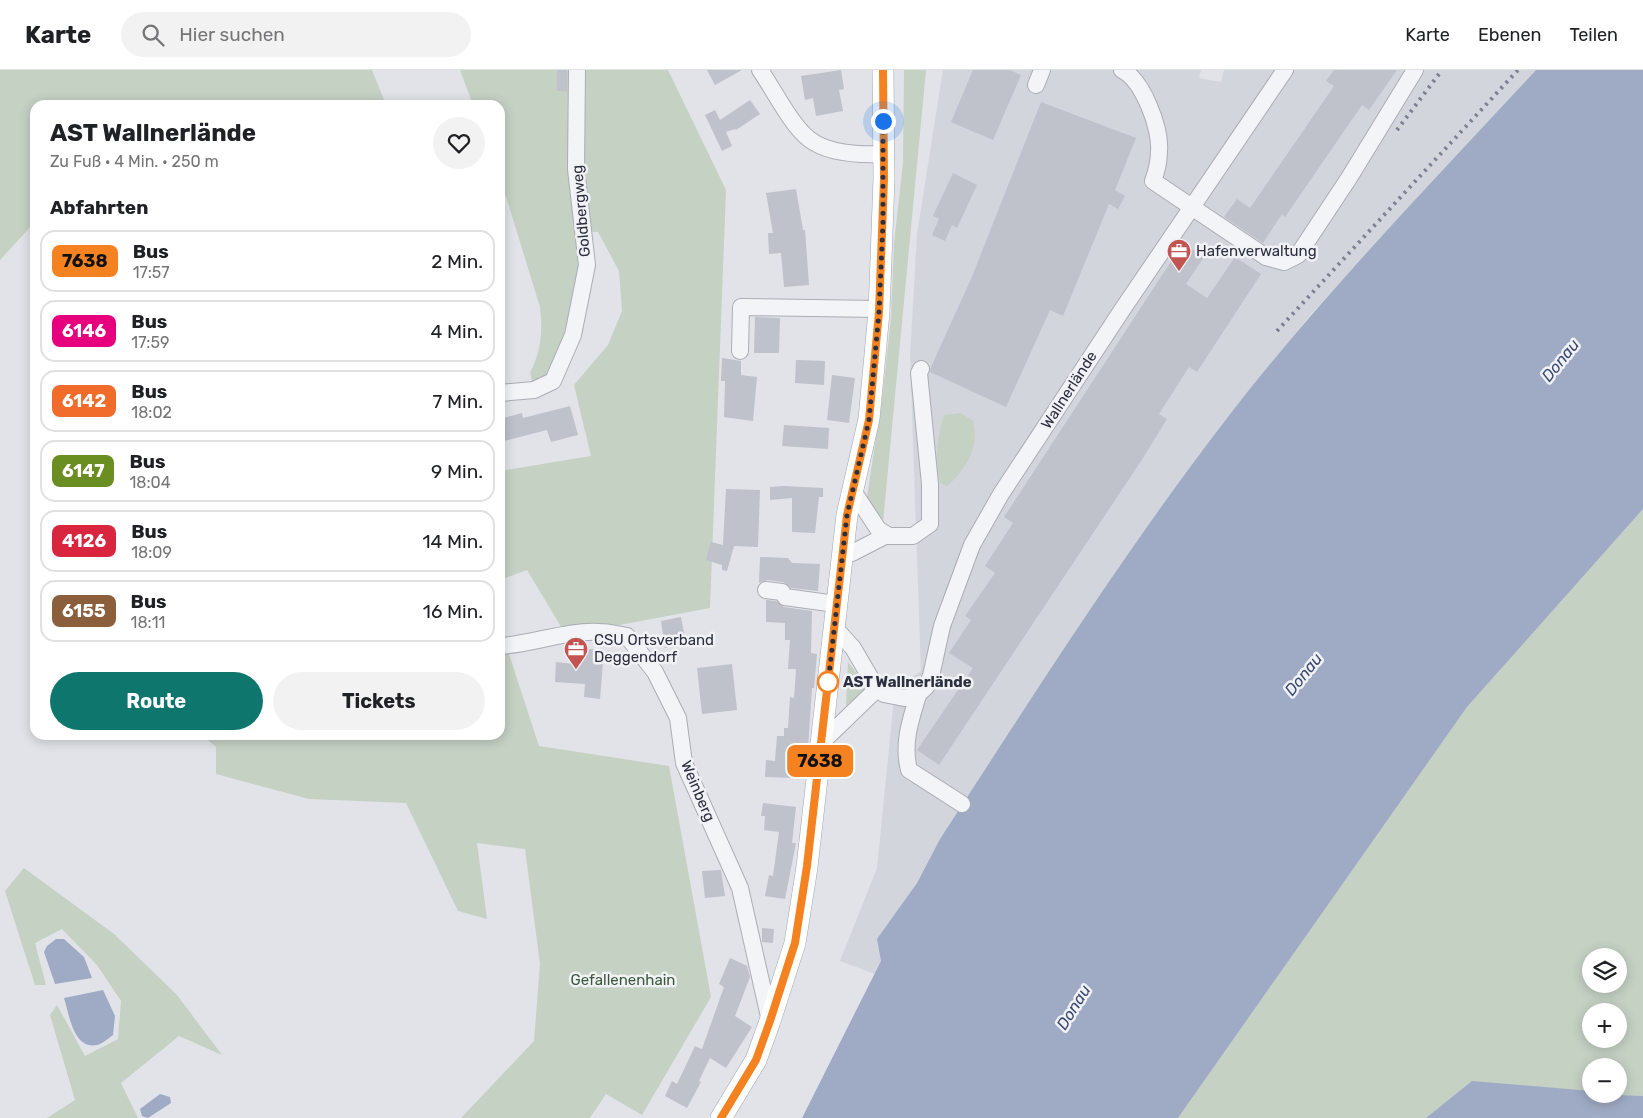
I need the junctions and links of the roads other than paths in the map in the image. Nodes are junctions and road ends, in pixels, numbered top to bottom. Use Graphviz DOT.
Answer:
graph roads {
  1 [pos="577,70"];
  2 [pos="760,70"];
  3 [pos="883,70"];
  4 [pos="1122,70"];
  5 [pos="1285,70"];
  6 [pos="1415,70"];
  7 [pos="884,154"];
  8 [pos="1192,207"];
  9 [pos="879,309"];
  10 [pos="740,351"];
  11 [pos="921,369"];
  12 [pos="505,393"];
  13 [pos="853,491"];
  14 [pos="889,536"];
  15 [pos="842,555"];
  16 [pos="766,590"];
  17 [pos="836,604"];
  18 [pos="833,626"];
  19 [pos="505,646"];
  20 [pos="878,689"];
  21 [pos="920,692"];
  22 [pos="822,742"];
  23 [pos="962,804"];
  24 [pos="770,1021"];
  25 [pos="721,1118"];
  1 -- 12 [label="street, Goldbergweg"];
  2 -- 7 [label="street"];
  3 -- 7 [label="main road"];
  4 -- 8 [label="street"];
  5 -- 8 [label="street, Wallnerlände"];
  6 -- 8 [label="street"];
  7 -- 9 [label="main road"];
  8 -- 21 [label="street, Wallnerlände"];
  9 -- 10 [label="street"];
  9 -- 13 [label="main road"];
  11 -- 14 [label="street"];
  13 -- 14 [label="street"];
  13 -- 15 [label="main road"];
  14 -- 15 [label="street"];
  15 -- 17 [label="main road"];
  16 -- 17 [label="street"];
  17 -- 18 [label="main road"];
  18 -- 20 [label="street"];
  18 -- 22 [label="main road"];
  19 -- 24 [label="street, Weinberg"];
  20 -- 21 [label="street"];
  20 -- 22 [label="street"];
  21 -- 23 [label="street, Wallnerlände"];
  22 -- 24 [label="main road"];
  24 -- 25 [label="main road"];
}
